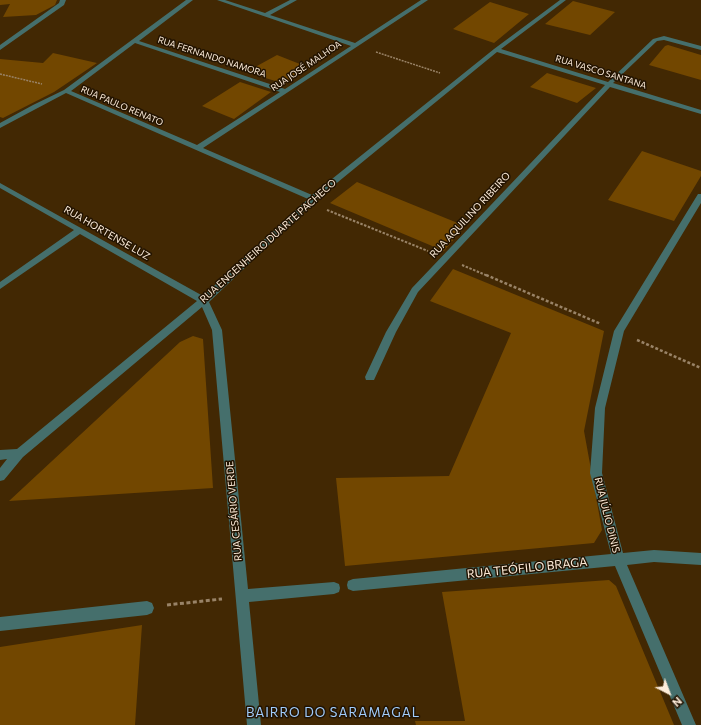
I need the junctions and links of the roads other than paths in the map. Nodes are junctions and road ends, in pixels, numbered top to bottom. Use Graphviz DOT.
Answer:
graph roads {
  1 [pos="63,0"];
  2 [pos="190,0"];
  3 [pos="220,0"];
  4 [pos="294,0"];
  5 [pos="425,0"];
  6 [pos="563,0"];
  7 [pos="266,15"];
  8 [pos="134,41"];
  9 [pos="355,45"];
  10 [pos="0,48"];
  11 [pos="701,48"];
  12 [pos="496,50"];
  13 [pos="609,84"];
  14 [pos="66,91"];
  15 [pos="285,91"];
  16 [pos="701,112"];
  17 [pos="0,126"];
  18 [pos="198,148"];
  19 [pos="0,185"];
  20 [pos="701,196"];
  21 [pos="311,200"];
  22 [pos="80,230"];
  23 [pos="0,286"];
  24 [pos="204,301"];
  25 [pos="370,378"];
  26 [pos="19,454"];
  27 [pos="0,455"];
  28 [pos="0,476"];
  29 [pos="618,559"];
  30 [pos="701,559"];
  31 [pos="353,586"];
  32 [pos="334,588"];
  33 [pos="242,596"];
  34 [pos="147,608"];
  35 [pos="0,624"];
  36 [pos="254,725"];
  37 [pos="689,725"];
  1 -- 10 [label="street"];
  2 -- 8 [label="street, RUA PAULO RENATO"];
  3 -- 7 [label="street"];
  4 -- 7 [label="street"];
  5 -- 9 [label="street, RUA JOSÉ MALHOA"];
  6 -- 12 [label="street, RUA ENGENHEIRO DUARTE PACHECO"];
  7 -- 9 [label="street"];
  8 -- 14 [label="street, RUA PAULO RENATO"];
  8 -- 15 [label="street, RUA FERNANDO NAMORA"];
  9 -- 15 [label="street, RUA JOSÉ MALHOA"];
  11 -- 13 [label="street, RUA AQUILINO RIBEIRO"];
  12 -- 13 [label="street, RUA VASCO SANTANA"];
  12 -- 21 [label="street, RUA ENGENHEIRO DUARTE PACHECO"];
  13 -- 16 [label="street, RUA VASCO SANTANA"];
  13 -- 25 [label="street, RUA AQUILINO RIBEIRO"];
  14 -- 17 [label="street"];
  14 -- 18 [label="street, RUA PAULO RENATO"];
  15 -- 18 [label="street, RUA JOSÉ MALHOA"];
  18 -- 21 [label="street, RUA PAULO RENATO"];
  19 -- 22 [label="street, RUA HORTENSE LUZ"];
  20 -- 29 [label="street, RUA JÚLIO DINIS"];
  21 -- 24 [label="street, RUA ENGENHEIRO DUARTE PACHECO"];
  22 -- 23 [label="street"];
  22 -- 24 [label="street, RUA HORTENSE LUZ"];
  24 -- 26 [label="street, RUA ENGENHEIRO DUARTE PACHECO"];
  24 -- 33 [label="street, RUA CESÁRIO VERDE"];
  26 -- 27 [label="street"];
  26 -- 28 [label="street, RUA ENGENHEIRO DUARTE PACHECO"];
  29 -- 30 [label="street, RUA TEÓFILO BRAGA"];
  29 -- 31 [label="street, RUA TEÓFILO BRAGA"];
  29 -- 37 [label="street, RUA JÚLIO DINIS"];
  32 -- 33 [label="street"];
  33 -- 36 [label="street, RUA CESÁRIO VERDE"];
  34 -- 35 [label="street"];
}
